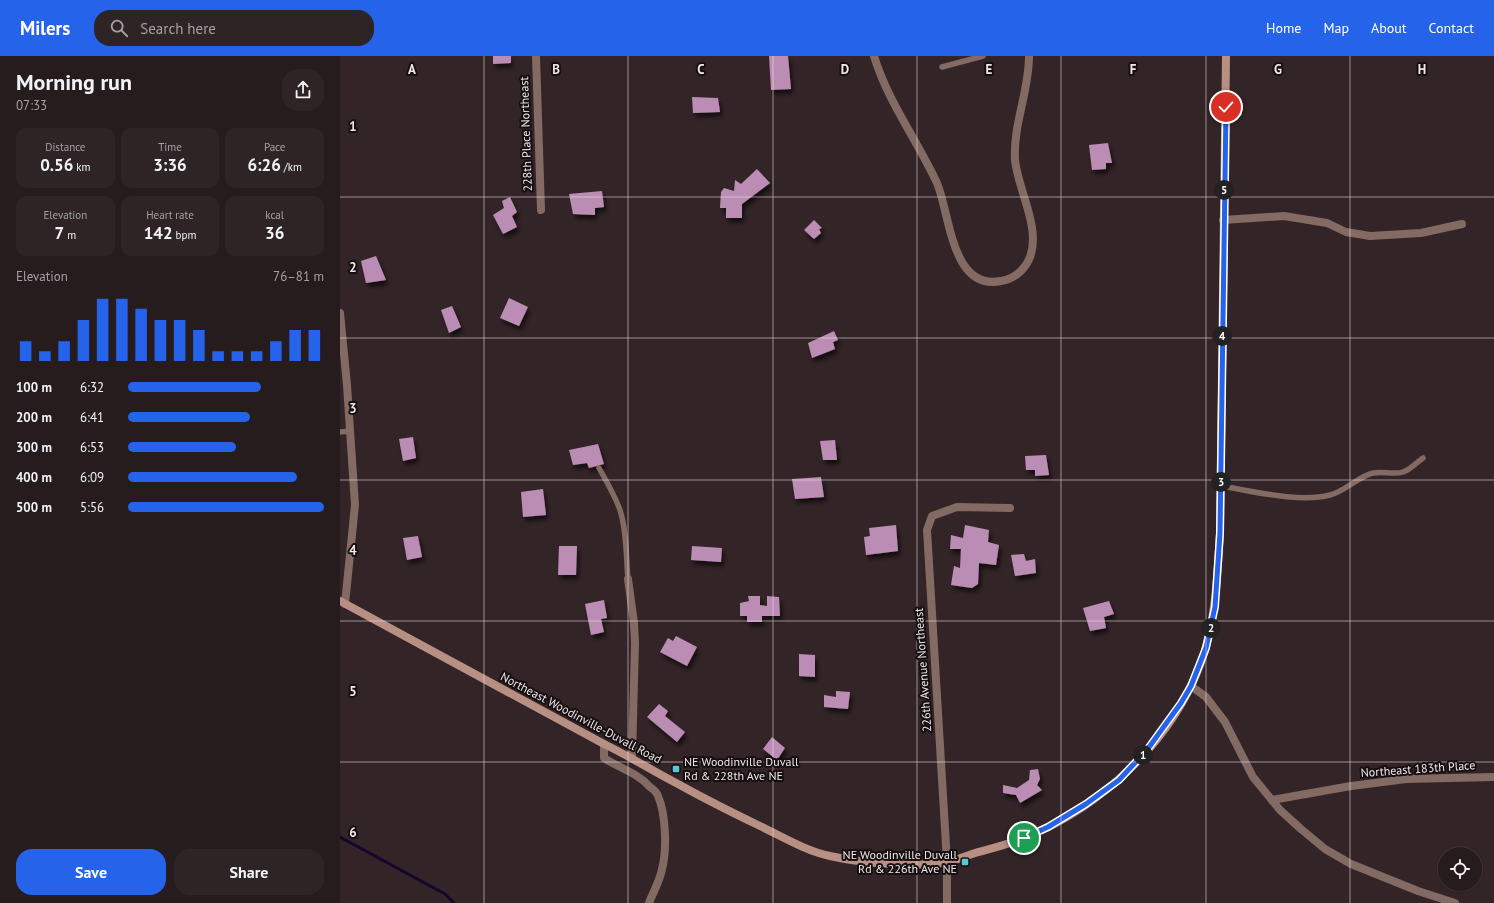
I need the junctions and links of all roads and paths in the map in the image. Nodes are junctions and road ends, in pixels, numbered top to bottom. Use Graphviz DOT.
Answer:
graph roads {
  1 [pos="536,56"];
  2 [pos="874,56"];
  3 [pos="983,56"];
  4 [pos="1029,56"];
  5 [pos="1226,56"];
  6 [pos="942,67"];
  7 [pos="541,210"];
  8 [pos="1223,220"];
  9 [pos="1462,224"];
  10 [pos="340,313"];
  11 [pos="350,431"];
  12 [pos="340,432"];
  13 [pos="1423,458"];
  14 [pos="599,468"];
  15 [pos="1221,486"];
  16 [pos="1010,508"];
  17 [pos="628,579"];
  18 [pos="343,602"];
  19 [pos="1191,686"];
  20 [pos="604,744"];
  21 [pos="632,758"];
  22 [pos="1494,777"];
  23 [pos="1272,800"];
  24 [pos="947,862"];
  25 [pos="649,903"];
  26 [pos="947,903"];
  27 [pos="1455,903"];
  1 -- 7 [label="street, 228th Place Northeast"];
  2 -- 4 [label="street"];
  3 -- 6 [label="lane"];
  5 -- 8 [label="main road, Northeast Woodinville-Duvall Road"];
  8 -- 9 [label="street"];
  8 -- 15 [label="main road, Northeast Woodinville-Duvall Road"];
  10 -- 11 [label="street"];
  11 -- 12 [label="lane"];
  11 -- 18 [label="street"];
  13 -- 15 [label="lane"];
  14 -- 17 [label="lane"];
  15 -- 19 [label="main road, Northeast Woodinville-Duvall Road"];
  16 -- 24 [label="street, 226th Avenue Northeast"];
  17 -- 21 [label="street"];
  18 -- 20 [label="main road, Northeast Woodinville-Duvall Road"];
  19 -- 23 [label="street"];
  19 -- 24 [label="main road, Northeast Woodinville-Duvall Road"];
  20 -- 21 [label="main road, Northeast Woodinville-Duvall Road"];
  20 -- 25 [label="street"];
  21 -- 24 [label="main road, Northeast Woodinville-Duvall Road"];
  22 -- 23 [label="street, Northeast 183th Place"];
  23 -- 27 [label="street"];
  24 -- 26 [label="street, 226th Avenue Northeast"];
}
